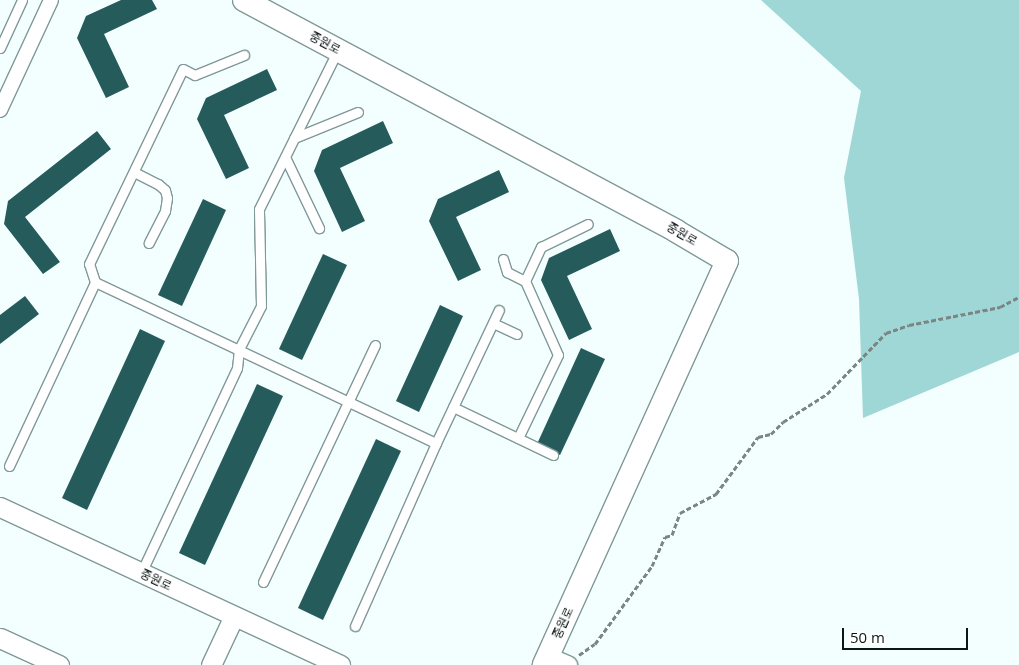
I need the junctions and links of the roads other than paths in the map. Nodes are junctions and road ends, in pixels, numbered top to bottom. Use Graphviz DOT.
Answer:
graph roads {
  1 [pos="22,0"];
  2 [pos="51,0"];
  3 [pos="244,0"];
  4 [pos="0,48"];
  5 [pos="338,50"];
  6 [pos="244,55"];
  7 [pos="0,110"];
  8 [pos="358,112"];
  9 [pos="294,138"];
  10 [pos="285,157"];
  11 [pos="134,172"];
  12 [pos="588,224"];
  13 [pos="320,228"];
  14 [pos="149,243"];
  15 [pos="503,258"];
  16 [pos="525,281"];
  17 [pos="95,282"];
  18 [pos="499,310"];
  19 [pos="493,323"];
  20 [pos="517,334"];
  21 [pos="375,345"];
  22 [pos="239,349"];
  23 [pos="348,401"];
  24 [pos="453,407"];
  25 [pos="518,438"];
  26 [pos="436,443"];
  27 [pos="553,455"];
  28 [pos="9,466"];
  29 [pos="0,507"];
  30 [pos="141,572"];
  31 [pos="263,582"];
  32 [pos="234,616"];
  33 [pos="355,626"];
  34 [pos="0,638"];
  35 [pos="558,661"];
  36 [pos="47,662"];
  37 [pos="211,665"];
  38 [pos="340,665"];
  1 -- 4 [label="lane"];
  2 -- 7 [label="street"];
  3 -- 5 [label="street, 중원로"];
  5 -- 9 [label="lane"];
  5 -- 35 [label="street, 중원로"];
  6 -- 11 [label="lane"];
  8 -- 9 [label="lane"];
  9 -- 10 [label="lane"];
  10 -- 13 [label="lane"];
  10 -- 22 [label="lane"];
  11 -- 14 [label="lane"];
  11 -- 17 [label="lane"];
  12 -- 16 [label="lane"];
  15 -- 16 [label="lane"];
  16 -- 25 [label="lane"];
  17 -- 22 [label="lane"];
  17 -- 28 [label="lane"];
  18 -- 19 [label="lane"];
  19 -- 20 [label="lane"];
  19 -- 24 [label="lane"];
  21 -- 23 [label="lane"];
  22 -- 23 [label="lane"];
  22 -- 30 [label="lane"];
  23 -- 26 [label="lane"];
  23 -- 31 [label="lane"];
  24 -- 25 [label="lane"];
  24 -- 26 [label="lane"];
  25 -- 27 [label="lane"];
  26 -- 33 [label="lane"];
  29 -- 30 [label="street, 중원로"];
  30 -- 32 [label="street, 중원로"];
  32 -- 37 [label="street"];
  32 -- 38 [label="street, 중원로"];
  34 -- 36 [label="street"];
}
